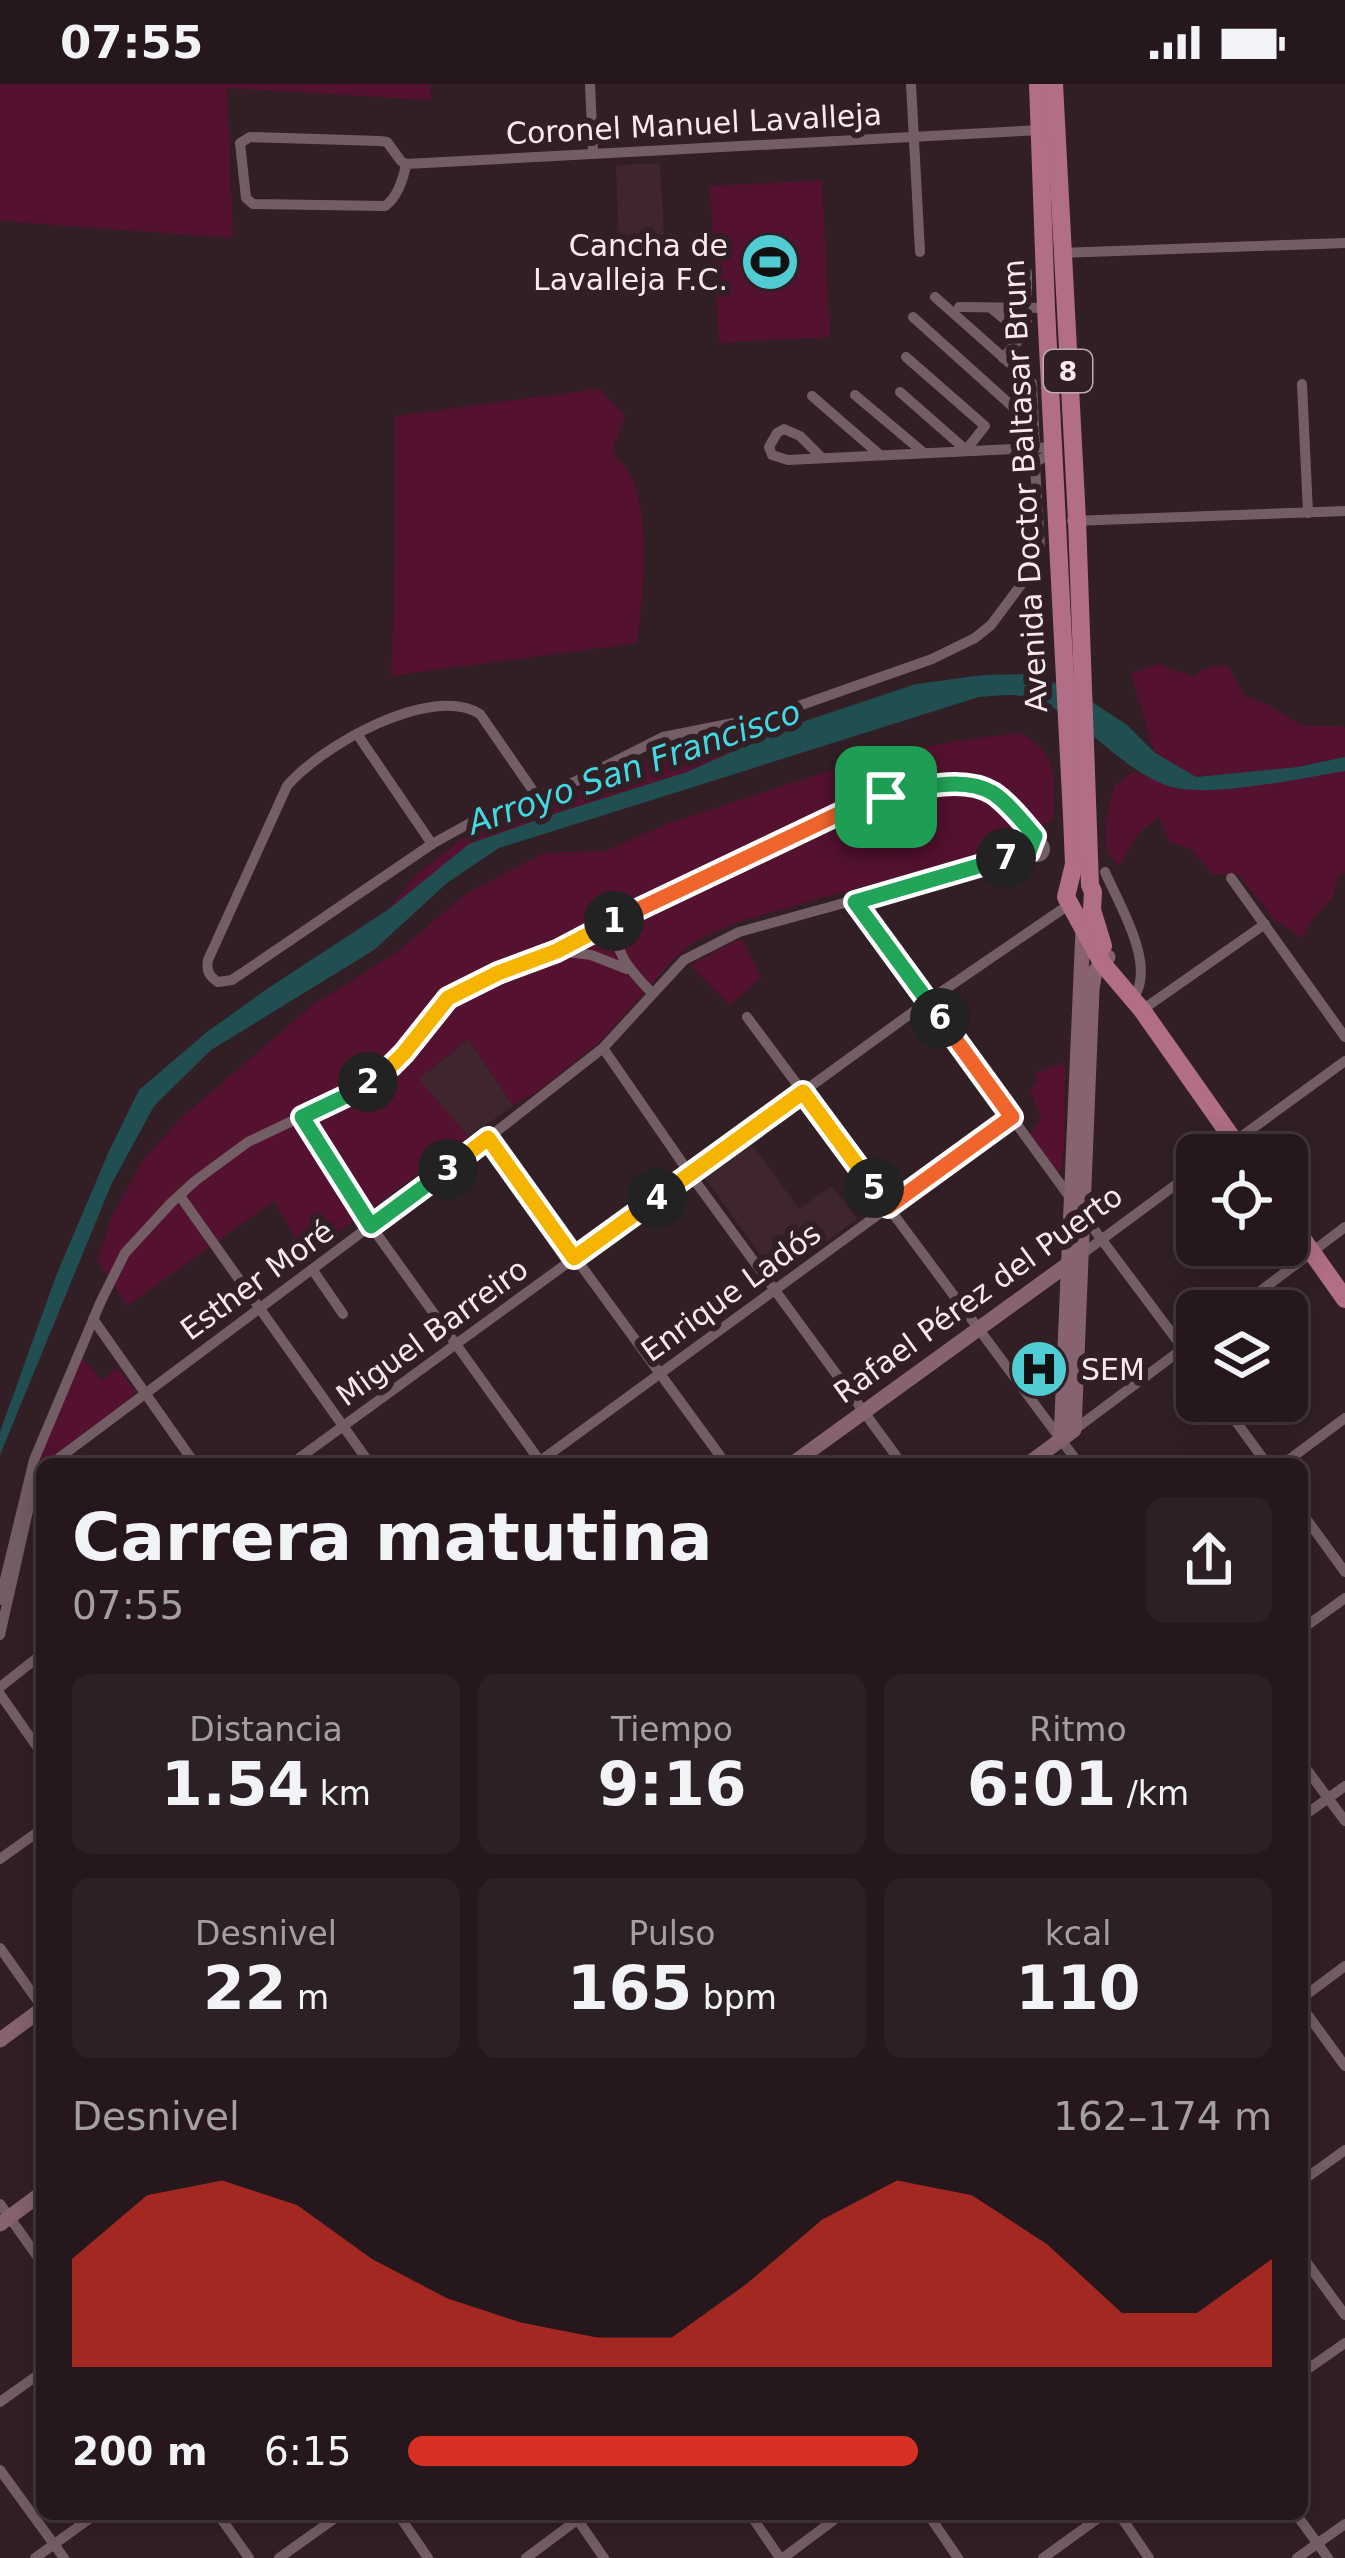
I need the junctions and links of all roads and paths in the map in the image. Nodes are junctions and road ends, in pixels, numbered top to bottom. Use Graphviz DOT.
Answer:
graph roads {
  1 [pos="590,84"];
  2 [pos="911,84"];
  3 [pos="1038,84"];
  4 [pos="1054,84"];
  5 [pos="1048,130"];
  6 [pos="914,136"];
  7 [pos="593,152"];
  8 [pos="406,164"];
  9 [pos="1345,242"];
  10 [pos="920,252"];
  11 [pos="1052,253"];
  12 [pos="1027,273"];
  13 [pos="935,297"];
  14 [pos="958,307"];
  15 [pos="991,308"];
  16 [pos="1036,308"];
  17 [pos="914,317"];
  18 [pos="1025,335"];
  19 [pos="906,357"];
  20 [pos="1004,358"];
  21 [pos="1029,380"];
  22 [pos="1302,384"];
  23 [pos="900,392"];
  24 [pos="855,394"];
  25 [pos="812,396"];
  26 [pos="1007,401"];
  27 [pos="1033,425"];
  28 [pos="967,450"];
  29 [pos="1047,450"];
  30 [pos="924,453"];
  31 [pos="880,455"];
  32 [pos="822,458"];
  33 [pos="1345,511"];
  34 [pos="1308,512"];
  35 [pos="1067,522"];
  36 [pos="358,734"];
  37 [pos="536,795"];
  38 [pos="432,844"];
  39 [pos="1231,878"];
  40 [pos="1083,892"];
  41 [pos="855,902"];
  42 [pos="616,920"];
  43 [pos="1264,924"];
  44 [pos="1083,929"];
  45 [pos="557,951"];
  46 [pos="1105,960"];
  47 [pos="630,970"];
  48 [pos="652,993"];
  49 [pos="928,1001"];
  50 [pos="1138,1003"];
  51 [pos="747,1017"];
  52 [pos="1084,1023"];
  53 [pos="1345,1037"];
  54 [pos="604,1048"];
  55 [pos="1345,1061"];
  56 [pos="803,1092"];
  57 [pos="302,1117"];
  58 [pos="1012,1117"];
  59 [pos="1229,1134"];
  60 [pos="1256,1134"];
  61 [pos="488,1138"];
  62 [pos="689,1174"];
  63 [pos="1176,1184"];
  64 [pos="180,1196"];
  65 [pos="1072,1200"];
  66 [pos="888,1207"];
  67 [pos="1084,1216"];
  68 [pos="371,1226"];
  69 [pos="1345,1227"];
  70 [pos="1101,1239"];
  71 [pos="1308,1246"];
  72 [pos="1312,1252"];
  73 [pos="574,1258"];
  74 [pos="1076,1258"];
  75 [pos="312,1269"];
  76 [pos="1262,1290"];
  77 [pos="774,1291"];
  78 [pos="1345,1299"];
  79 [pos="259,1308"];
  80 [pos="343,1314"];
  81 [pos="93,1319"];
  82 [pos="979,1329"];
  83 [pos="1176,1337"];
  84 [pos="456,1344"];
  85 [pos="1176,1354"];
  86 [pos="659,1374"];
  87 [pos="145,1393"];
  88 [pos="863,1411"];
  89 [pos="1345,1418"];
  90 [pos="1237,1422"];
  91 [pos="343,1426"];
  92 [pos="1068,1435"];
  93 [pos="45,1458"];
  94 [pos="59,1458"];
  95 [pos="191,1458"];
  96 [pos="299,1458"];
  97 [pos="366,1458"];
  98 [pos="536,1458"];
  99 [pos="546,1458"];
  100 [pos="722,1458"];
  101 [pos="799,1458"];
  102 [pos="898,1458"];
  103 [pos="1036,1458"];
  104 [pos="1076,1458"];
  105 [pos="1263,1458"];
  106 [pos="1291,1458"];
  107 [pos="36,1483"];
  108 [pos="36,1484"];
  109 [pos="1308,1521"];
  110 [pos="1345,1572"];
  111 [pos="1345,1598"];
  112 [pos="0,1600"];
  113 [pos="1308,1625"];
  114 [pos="0,1634"];
  115 [pos="36,1659"];
  116 [pos="0,1690"];
  117 [pos="36,1745"];
  118 [pos="1308,1771"];
  119 [pos="1345,1786"];
  120 [pos="1328,1798"];
  121 [pos="1308,1813"];
  122 [pos="1345,1821"];
  123 [pos="36,1832"];
  124 [pos="0,1859"];
  125 [pos="0,1948"];
  126 [pos="1345,1966"];
  127 [pos="1308,1997"];
  128 [pos="36,1999"];
  129 [pos="1308,2011"];
  130 [pos="36,2013"];
  131 [pos="0,2040"];
  132 [pos="1345,2066"];
  133 [pos="1345,2150"];
  134 [pos="1308,2177"];
  135 [pos="36,2196"];
  136 [pos="3,2215"];
  137 [pos="36,2256"];
  138 [pos="1308,2264"];
  139 [pos="1345,2315"];
  140 [pos="1345,2343"];
  141 [pos="1308,2369"];
  142 [pos="36,2376"];
  143 [pos="0,2402"];
  144 [pos="0,2470"];
  145 [pos="88,2520"];
  146 [pos="222,2520"];
  147 [pos="333,2520"];
  148 [pos="402,2520"];
  149 [pos="574,2520"];
  150 [pos="581,2520"];
  151 [pos="754,2520"];
  152 [pos="834,2520"];
  153 [pos="932,2520"];
  154 [pos="1096,2520"];
  155 [pos="1123,2520"];
  156 [pos="1300,2520"];
  157 [pos="1345,2524"];
  158 [pos="1317,2544"];
  159 [pos="54,2545"];
  160 [pos="35,2558"];
  161 [pos="64,2558"];
  162 [pos="249,2558"];
  163 [pos="279,2558"];
  164 [pos="428,2558"];
  165 [pos="526,2558"];
  166 [pos="604,2558"];
  167 [pos="782,2558"];
  168 [pos="958,2558"];
  169 [pos="1043,2558"];
  170 [pos="1149,2558"];
  171 [pos="1297,2558"];
  172 [pos="1328,2558"];
  1 -- 7 [label="street"];
  2 -- 6 [label="street"];
  3 -- 5 [label="highway, Avenida Doctor Baltasar Brum / 8"];
  4 -- 5 [label="highway, Avenida Doctor Baltasar Brum / 8"];
  5 -- 6 [label="street, Coronel Manuel Lavalleja"];
  5 -- 11 [label="highway, Avenida Doctor Baltasar Brum / 8"];
  6 -- 7 [label="street, Coronel Manuel Lavalleja"];
  6 -- 10 [label="street"];
  7 -- 8 [label="street, Coronel Manuel Lavalleja"];
  8 -- 8 [label="street, Coronel Manuel Lavalleja"];
  9 -- 11 [label="street"];
  11 -- 16 [label="highway, Avenida Doctor Baltasar Brum / 8"];
  11 -- 35 [label="highway, Avenida Doctor Baltasar Brum / 8"];
  12 -- 16 [label="street, Avenida Doctor Baltasar Brum"];
  13 -- 20 [label="street"];
  14 -- 15 [label="street"];
  15 -- 16 [label="street"];
  15 -- 18 [label="street"];
  16 -- 18 [label="street, Avenida Doctor Baltasar Brum"];
  16 -- 29 [label="highway, Avenida Doctor Baltasar Brum / 8"];
  17 -- 26 [label="street"];
  18 -- 20 [label="street"];
  19 -- 28 [label="street"];
  20 -- 21 [label="street"];
  21 -- 26 [label="street"];
  21 -- 27 [label="street, Avenida Doctor Baltasar Brum"];
  22 -- 34 [label="street"];
  23 -- 28 [label="street"];
  24 -- 30 [label="street"];
  25 -- 31 [label="street"];
  26 -- 27 [label="street"];
  27 -- 29 [label="street, Avenida Doctor Baltasar Brum"];
  28 -- 29 [label="street"];
  28 -- 30 [label="street"];
  29 -- 35 [label="highway, Avenida Doctor Baltasar Brum / 8"];
  29 -- 37 [label="street"];
  30 -- 31 [label="street"];
  31 -- 32 [label="street"];
  32 -- 32 [label="street"];
  33 -- 34 [label="street"];
  34 -- 35 [label="street"];
  35 -- 40 [label="highway, Avenida Doctor Baltasar Brum / 8"];
  36 -- 37 [label="street"];
  36 -- 38 [label="street"];
  36 -- 38 [label="street"];
  37 -- 38 [label="street"];
  39 -- 43 [label="street"];
  40 -- 44 [label="highway, 8"];
  40 -- 46 [label="highway, 8"];
  40 -- 49 [label="street, Miguel Barreiro"];
  40 -- 50 [label="street"];
  41 -- 42 [label="street, Esther Moré"];
  41 -- 48 [label="street, Esther Moré"];
  41 -- 49 [label="street"];
  42 -- 45 [label="street, Esther Moré"];
  42 -- 47 [label="street"];
  43 -- 50 [label="street"];
  43 -- 53 [label="street"];
  44 -- 46 [label="highway, 8"];
  44 -- 52 [label="main road"];
  45 -- 47 [label="street"];
  45 -- 57 [label="street, Esther Moré"];
  46 -- 50 [label="highway, 8"];
  46 -- 52 [label="main road"];
  47 -- 48 [label="street"];
  48 -- 54 [label="street, Esther Moré"];
  49 -- 56 [label="street, Miguel Barreiro"];
  49 -- 58 [label="street"];
  50 -- 59 [label="highway, 8"];
  51 -- 56 [label="street"];
  52 -- 65 [label="main road"];
  52 -- 67 [label="main road"];
  54 -- 61 [label="street, Esther Moré"];
  54 -- 62 [label="street"];
  55 -- 60 [label="street"];
  56 -- 62 [label="street, Miguel Barreiro"];
  56 -- 66 [label="street"];
  57 -- 64 [label="street, Esther Moré"];
  57 -- 68 [label="street"];
  58 -- 65 [label="street"];
  58 -- 66 [label="street, Enrique Ladós"];
  61 -- 68 [label="street, Esther Moré"];
  61 -- 73 [label="street"];
  62 -- 73 [label="street, Miguel Barreiro"];
  62 -- 77 [label="street"];
  63 -- 70 [label="street, Rafael Pérez del Puerto"];
  64 -- 79 [label="street"];
  64 -- 81 [label="street, Esther Moré"];
  65 -- 67 [label="street"];
  65 -- 74 [label="main road"];
  66 -- 77 [label="street, Enrique Ladós"];
  66 -- 82 [label="street"];
  67 -- 70 [label="street"];
  67 -- 74 [label="main road"];
  68 -- 75 [label="street, Esther Moré"];
  68 -- 84 [label="street"];
  69 -- 72 [label="street"];
  70 -- 74 [label="street, Rafael Pérez del Puerto"];
  70 -- 83 [label="street"];
  71 -- 72 [label="highway"];
  72 -- 76 [label="street"];
  72 -- 78 [label="highway"];
  73 -- 84 [label="street, Miguel Barreiro"];
  73 -- 86 [label="street"];
  74 -- 82 [label="main road, Rafael Pérez del Puerto"];
  74 -- 92 [label="main road"];
  75 -- 79 [label="street, Esther Moré"];
  75 -- 80 [label="street"];
  77 -- 86 [label="street, Enrique Ladós"];
  77 -- 88 [label="street"];
  79 -- 87 [label="street, Esther Moré"];
  79 -- 91 [label="street"];
  81 -- 87 [label="street"];
  81 -- 93 [label="street, Esther Moré"];
  82 -- 88 [label="main road, Rafael Pérez del Puerto"];
  82 -- 92 [label="street"];
  84 -- 91 [label="street, Miguel Barreiro"];
  84 -- 98 [label="street"];
  85 -- 92 [label="street"];
  86 -- 99 [label="street, Enrique Ladós"];
  86 -- 100 [label="street"];
  87 -- 94 [label="street, Esther Moré"];
  87 -- 95 [label="street"];
  88 -- 101 [label="main road, Rafael Pérez del Puerto"];
  88 -- 102 [label="street"];
  89 -- 106 [label="street"];
  90 -- 105 [label="street"];
  91 -- 96 [label="street, Miguel Barreiro"];
  91 -- 97 [label="street"];
  92 -- 103 [label="main road"];
  92 -- 104 [label="street"];
  107 -- 112 [label="street, Esther Moré"];
  108 -- 114 [label="street, Esther Moré"];
  109 -- 110 [label="street"];
  111 -- 113 [label="street"];
  115 -- 116 [label="street"];
  116 -- 117 [label="street"];
  118 -- 120 [label="street"];
  119 -- 120 [label="street"];
  120 -- 121 [label="street"];
  120 -- 122 [label="street"];
  123 -- 124 [label="street"];
  125 -- 128 [label="street"];
  126 -- 127 [label="street"];
  129 -- 132 [label="street"];
  130 -- 131 [label="main road"];
  133 -- 134 [label="street"];
  135 -- 136 [label="main road"];
  136 -- 137 [label="street"];
  138 -- 139 [label="street"];
  140 -- 141 [label="street"];
  142 -- 143 [label="street"];
  144 -- 159 [label="street"];
  145 -- 159 [label="street"];
  146 -- 162 [label="street"];
  147 -- 163 [label="street"];
  148 -- 164 [label="street"];
  149 -- 165 [label="street"];
  150 -- 166 [label="street"];
  151 -- 167 [label="street"];
  152 -- 167 [label="street"];
  153 -- 168 [label="street"];
  154 -- 169 [label="street"];
  155 -- 170 [label="street"];
  156 -- 158 [label="street"];
  157 -- 158 [label="street"];
  158 -- 171 [label="street"];
  158 -- 172 [label="street"];
  159 -- 160 [label="street"];
  159 -- 161 [label="street"];
}
